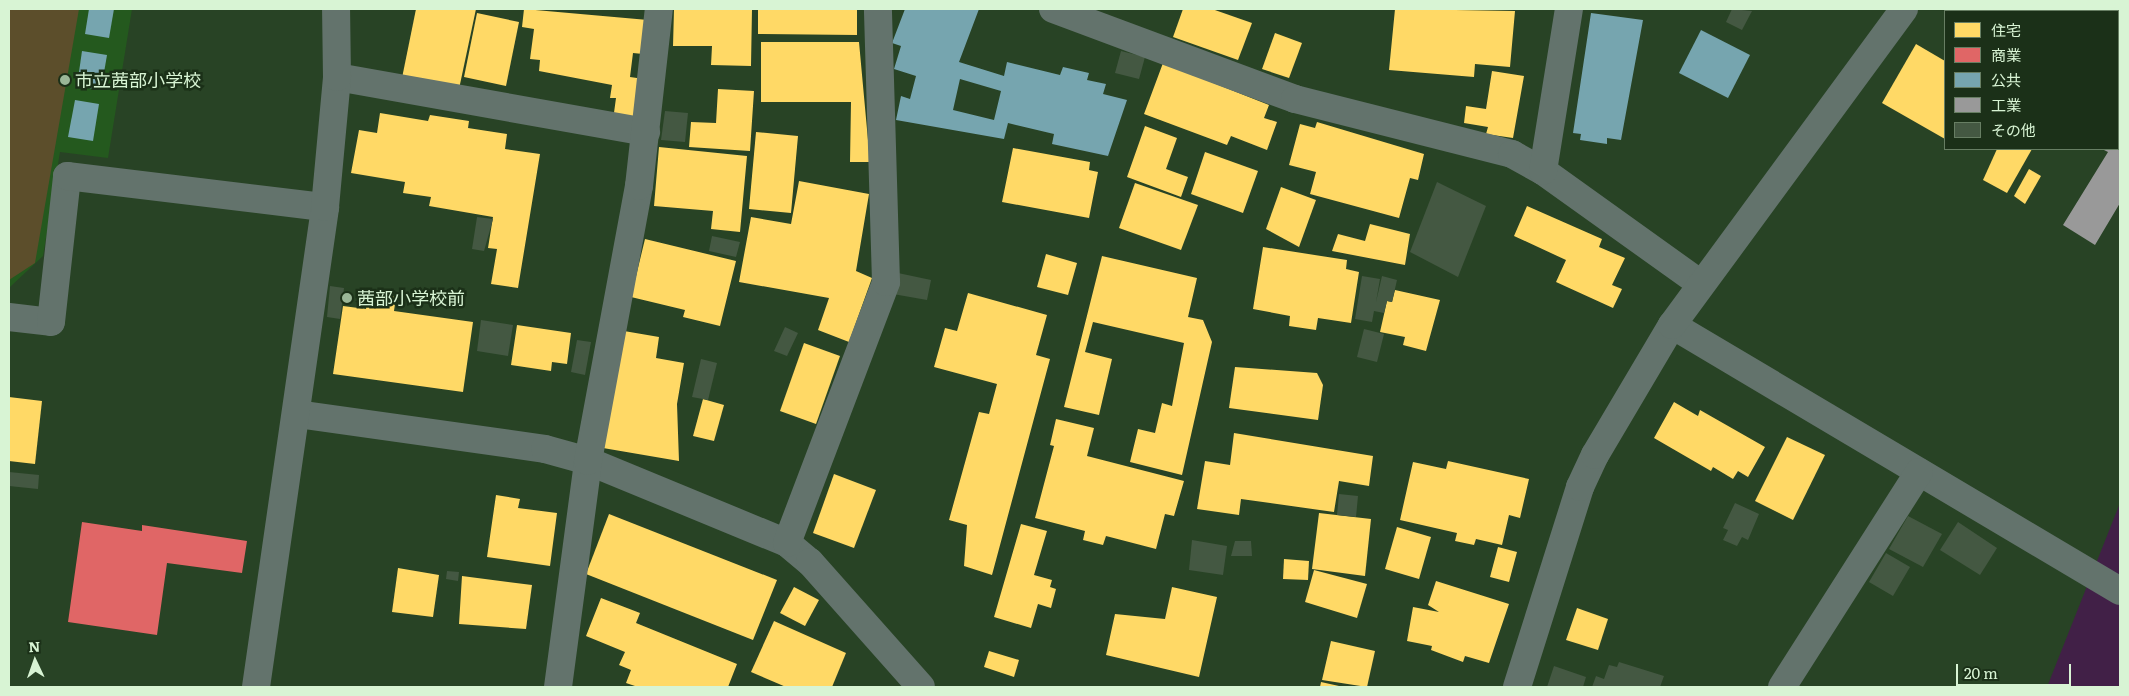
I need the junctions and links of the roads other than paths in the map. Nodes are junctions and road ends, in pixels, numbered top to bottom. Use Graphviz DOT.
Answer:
graph roads {
  1 [pos="336,9"];
  2 [pos="659,9"];
  3 [pos="878,9"];
  4 [pos="1053,9"];
  5 [pos="1569,9"];
  6 [pos="1904,9"];
  7 [pos="337,77"];
  8 [pos="646,132"];
  9 [pos="1543,170"];
  10 [pos="325,207"];
  11 [pos="1701,284"];
  12 [pos="9,317"];
  13 [pos="1672,325"];
  14 [pos="297,414"];
  15 [pos="588,461"];
  16 [pos="1919,472"];
  17 [pos="787,543"];
  18 [pos="2120,591"];
  19 [pos="256,687"];
  20 [pos="558,687"];
  21 [pos="921,687"];
  22 [pos="1518,687"];
  23 [pos="1782,687"];
  1 -- 7 [label="street"];
  2 -- 8 [label="street"];
  3 -- 17 [label="street"];
  4 -- 9 [label="street"];
  5 -- 9 [label="street"];
  6 -- 11 [label="street"];
  7 -- 8 [label="street"];
  7 -- 10 [label="street"];
  8 -- 15 [label="street"];
  9 -- 11 [label="street"];
  10 -- 12 [label="street"];
  10 -- 14 [label="street"];
  11 -- 13 [label="street"];
  13 -- 16 [label="street"];
  13 -- 22 [label="street"];
  14 -- 15 [label="street"];
  14 -- 19 [label="street"];
  15 -- 17 [label="street"];
  15 -- 20 [label="street"];
  16 -- 18 [label="street"];
  16 -- 23 [label="street"];
  17 -- 21 [label="street"];
}
